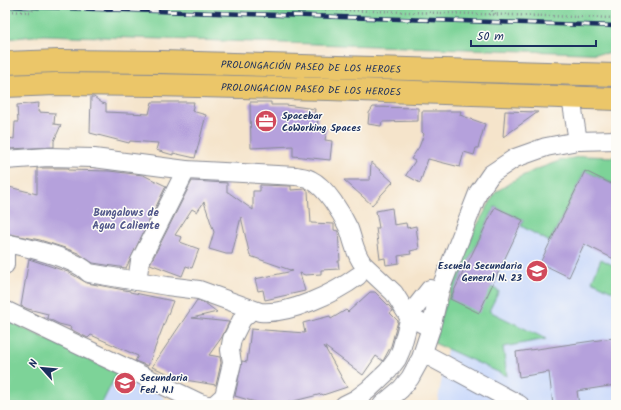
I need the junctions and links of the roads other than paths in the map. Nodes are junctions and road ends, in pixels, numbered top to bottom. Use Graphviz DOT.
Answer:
graph roads {
  1 [pos="5,62"];
  2 [pos="616,75"];
  3 [pos="5,86"];
  4 [pos="571,98"];
  5 [pos="616,99"];
  6 [pos="577,136"];
  7 [pos="616,140"];
  8 [pos="5,160"];
  9 [pos="186,170"];
  10 [pos="8,252"];
  11 [pos="360,270"];
  12 [pos="138,281"];
  13 [pos="5,310"];
  14 [pos="252,310"];
  15 [pos="421,323"];
  16 [pos="423,353"];
  17 [pos="344,405"];
  18 [pos="382,405"];
  19 [pos="520,405"];
  1 -- 2 [label="main road, PROLONGACIÓN PASEO DE LOS HEROES"];
  3 -- 4 [label="main road, PROLONGACION PASEO DE LOS HEROES"];
  4 -- 5 [label="main road, PROLONGACION PASEO DE LOS HEROES"];
  4 -- 6 [label="street"];
  6 -- 7 [label="street"];
  6 -- 15 [label="street"];
  6 -- 15 [label="street"];
  8 -- 9 [label="street"];
  9 -- 11 [label="street"];
  9 -- 12 [label="street"];
  10 -- 12 [label="street"];
  11 -- 14 [label="street"];
  11 -- 15 [label="street"];
  12 -- 14 [label="street"];
  13 -- 14 [label="street"];
  15 -- 16 [label="street"];
  15 -- 17 [label="street"];
  16 -- 18 [label="street"];
  16 -- 19 [label="street"];
}
